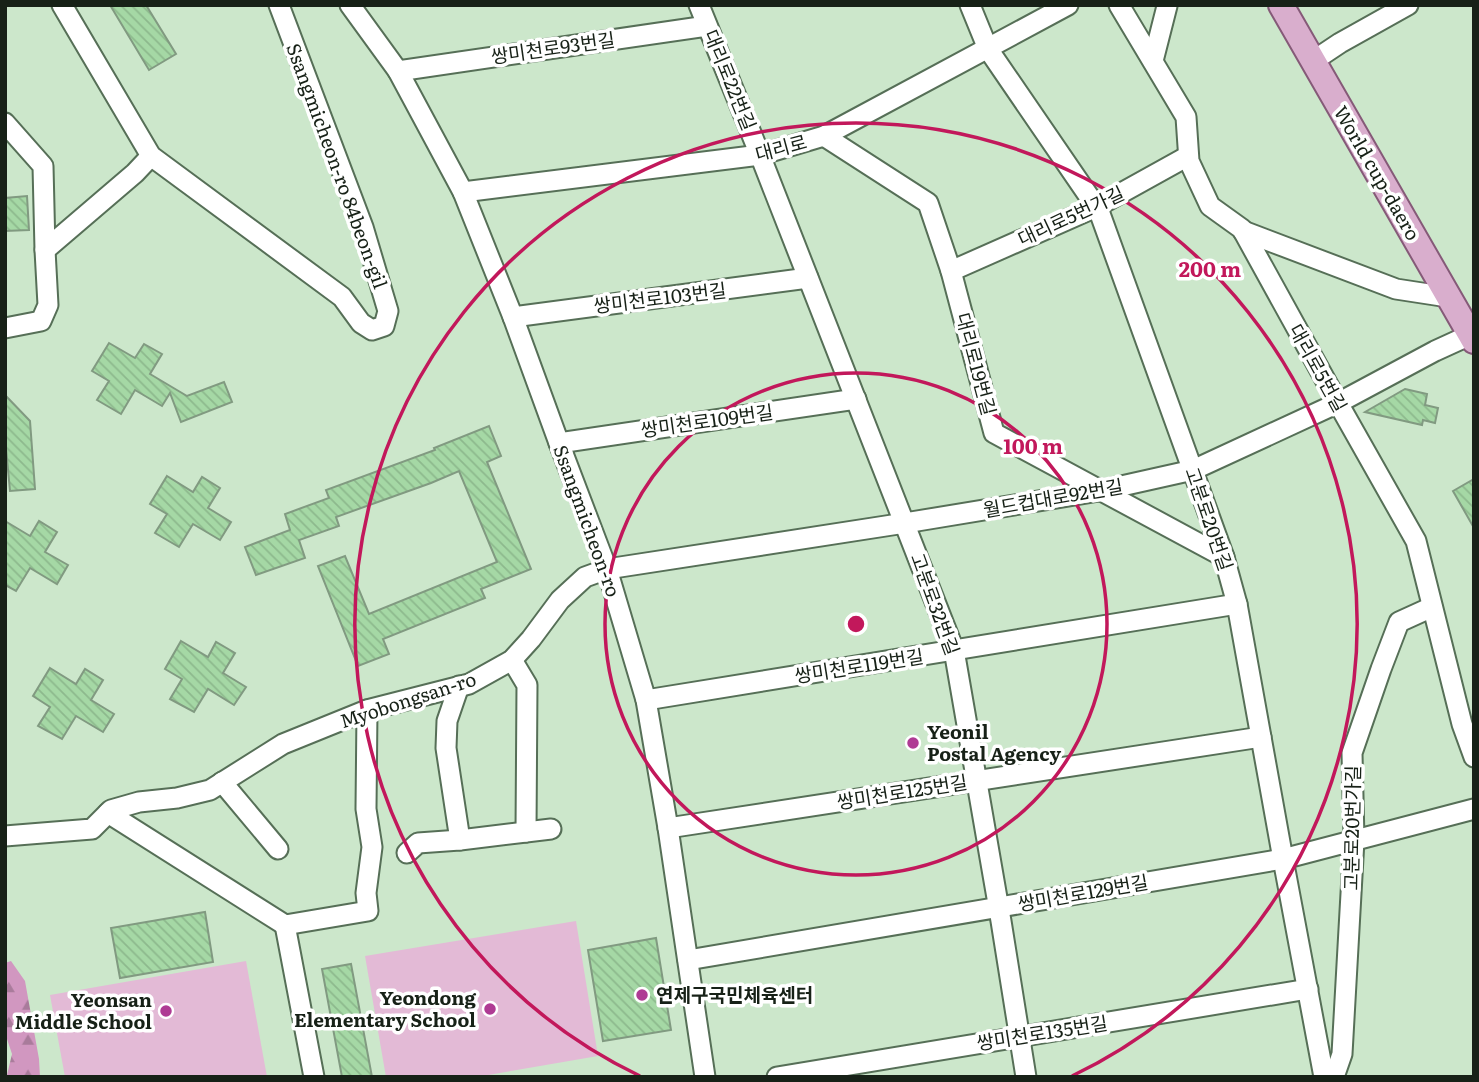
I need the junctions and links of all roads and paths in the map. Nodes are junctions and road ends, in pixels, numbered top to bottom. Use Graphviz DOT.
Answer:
graph roads {
  1 [pos="62,5"];
  2 [pos="279,5"];
  3 [pos="350,5"];
  4 [pos="699,5"];
  5 [pos="971,5"];
  6 [pos="1068,5"];
  7 [pos="1119,5"];
  8 [pos="1166,5"];
  9 [pos="1281,5"];
  10 [pos="1408,5"];
  11 [pos="708,26"];
  12 [pos="988,49"];
  13 [pos="1153,61"];
  14 [pos="1313,61"];
  15 [pos="398,71"];
  16 [pos="5,122"];
  17 [pos="824,136"];
  18 [pos="760,155"];
  19 [pos="151,156"];
  20 [pos="1188,156"];
  21 [pos="463,192"];
  22 [pos="1096,207"];
  23 [pos="1243,231"];
  24 [pos="45,250"];
  25 [pos="951,271"];
  26 [pos="808,278"];
  27 [pos="1448,296"];
  28 [pos="513,317"];
  29 [pos="5,328"];
  30 [pos="1470,329"];
  31 [pos="856,399"];
  32 [pos="1338,403"];
  33 [pos="559,443"];
  34 [pos="1193,470"];
  35 [pos="1099,491"];
  36 [pos="905,523"];
  37 [pos="1224,557"];
  38 [pos="607,569"];
  39 [pos="1237,604"];
  40 [pos="1432,607"];
  41 [pos="954,650"];
  42 [pos="512,660"];
  43 [pos="459,686"];
  44 [pos="646,700"];
  45 [pos="367,710"];
  46 [pos="1261,737"];
  47 [pos="1474,757"];
  48 [pos="977,780"];
  49 [pos="222,782"];
  50 [pos="1474,809"];
  51 [pos="108,813"];
  52 [pos="668,828"];
  53 [pos="551,830"];
  54 [pos="526,832"];
  55 [pos="5,836"];
  56 [pos="460,840"];
  57 [pos="1354,840"];
  58 [pos="278,849"];
  59 [pos="407,853"];
  60 [pos="1283,859"];
  61 [pos="999,908"];
  62 [pos="285,925"];
  63 [pos="688,960"];
  64 [pos="1308,989"];
  65 [pos="1019,1037"];
  66 [pos="314,1077"];
  67 [pos="705,1077"];
  68 [pos="777,1077"];
  69 [pos="1026,1077"];
  70 [pos="1324,1077"];
  71 [pos="1334,1077"];
  1 -- 19 [label="street, Ssangmicheon-ro 84beon-gil"];
  2 -- 19 [label="street, Ssangmicheon-ro 84beon-gil"];
  3 -- 15 [label="street, Ssangmicheon-ro"];
  4 -- 11 [label="street, 대리로22번길"];
  5 -- 12 [label="street, 고분로20번길"];
  6 -- 12 [label="street, 대리로"];
  7 -- 13 [label="street, 대리로5번길"];
  8 -- 13 [label="street"];
  9 -- 14 [label="main road, World cup-daero"];
  10 -- 14 [label="street"];
  11 -- 15 [label="street, 쌍미천로93번길"];
  11 -- 18 [label="street, 대리로22번길"];
  12 -- 17 [label="street, 대리로"];
  12 -- 22 [label="street, 고분로20번길"];
  13 -- 20 [label="street, 대리로5번길"];
  14 -- 27 [label="main road, World cup-daero"];
  15 -- 21 [label="street, Ssangmicheon-ro"];
  16 -- 24 [label="street"];
  17 -- 18 [label="street, 대리로"];
  17 -- 25 [label="street, 대리로19번길"];
  18 -- 21 [label="street, 대리로"];
  18 -- 26 [label="street, 고분로32번길"];
  19 -- 24 [label="street"];
  20 -- 22 [label="street, 대리로5번가길"];
  20 -- 23 [label="street, 대리로5번길"];
  21 -- 28 [label="street, Ssangmicheon-ro"];
  22 -- 25 [label="street, 대리로5번가길"];
  22 -- 34 [label="street, 고분로20번길"];
  23 -- 27 [label="street"];
  23 -- 32 [label="street, 대리로5번길"];
  24 -- 29 [label="street"];
  25 -- 35 [label="street, 대리로19번길"];
  26 -- 28 [label="street, 쌍미천로103번길"];
  26 -- 31 [label="street, 고분로32번길"];
  27 -- 30 [label="main road, World cup-daero"];
  28 -- 33 [label="street, Ssangmicheon-ro"];
  30 -- 32 [label="street, 월드컵대로92번길"];
  31 -- 33 [label="street, 쌍미천로109번길"];
  31 -- 36 [label="street, 고분로32번길"];
  32 -- 34 [label="street, 월드컵대로92번길"];
  32 -- 40 [label="street, 대리로5번길"];
  33 -- 38 [label="street, Ssangmicheon-ro"];
  34 -- 35 [label="street, 월드컵대로92번길"];
  34 -- 37 [label="street, 고분로20번길"];
  35 -- 36 [label="street, 월드컵대로92번길"];
  35 -- 37 [label="street, 대리로19번길"];
  36 -- 38 [label="street, 월드컵대로92번길"];
  36 -- 41 [label="street, 고분로32번길"];
  37 -- 39 [label="street, 고분로20번길"];
  38 -- 42 [label="street, Myobongsan-ro"];
  38 -- 44 [label="street, Ssangmicheon-ro"];
  39 -- 41 [label="street, 쌍미천로119번길"];
  39 -- 46 [label="street, 고분로20번길"];
  40 -- 47 [label="street, 대리로5번길"];
  40 -- 57 [label="street, 고분로20번가길"];
  41 -- 44 [label="street, 쌍미천로119번길"];
  41 -- 48 [label="street, 고분로32번길"];
  42 -- 43 [label="street, Myobongsan-ro"];
  42 -- 54 [label="street"];
  43 -- 45 [label="street, Myobongsan-ro"];
  43 -- 56 [label="street"];
  44 -- 52 [label="street, Ssangmicheon-ro"];
  45 -- 49 [label="street, Myobongsan-ro"];
  45 -- 62 [label="street"];
  46 -- 48 [label="street, 쌍미천로125번길"];
  46 -- 60 [label="street, 고분로20번길"];
  48 -- 52 [label="street, 쌍미천로125번길"];
  48 -- 61 [label="street, 고분로32번길"];
  49 -- 51 [label="street, Myobongsan-ro"];
  49 -- 58 [label="street"];
  50 -- 57 [label="street, 쌍미천로129번길"];
  51 -- 55 [label="street, Myobongsan-ro"];
  51 -- 62 [label="street"];
  52 -- 63 [label="street, Ssangmicheon-ro"];
  53 -- 54 [label="street"];
  54 -- 56 [label="street"];
  56 -- 59 [label="street"];
  57 -- 60 [label="street, 쌍미천로129번길"];
  57 -- 71 [label="street, 고분로20번가길"];
  60 -- 61 [label="street, 쌍미천로129번길"];
  60 -- 64 [label="street, 고분로20번길"];
  61 -- 63 [label="street, 쌍미천로129번길"];
  61 -- 65 [label="street, 고분로32번길"];
  62 -- 66 [label="street"];
  63 -- 67 [label="street, Ssangmicheon-ro"];
  64 -- 65 [label="street, 쌍미천로135번길"];
  64 -- 70 [label="street, 고분로20번길"];
  65 -- 68 [label="street, 쌍미천로135번길"];
  65 -- 69 [label="street, 고분로32번길"];
}
